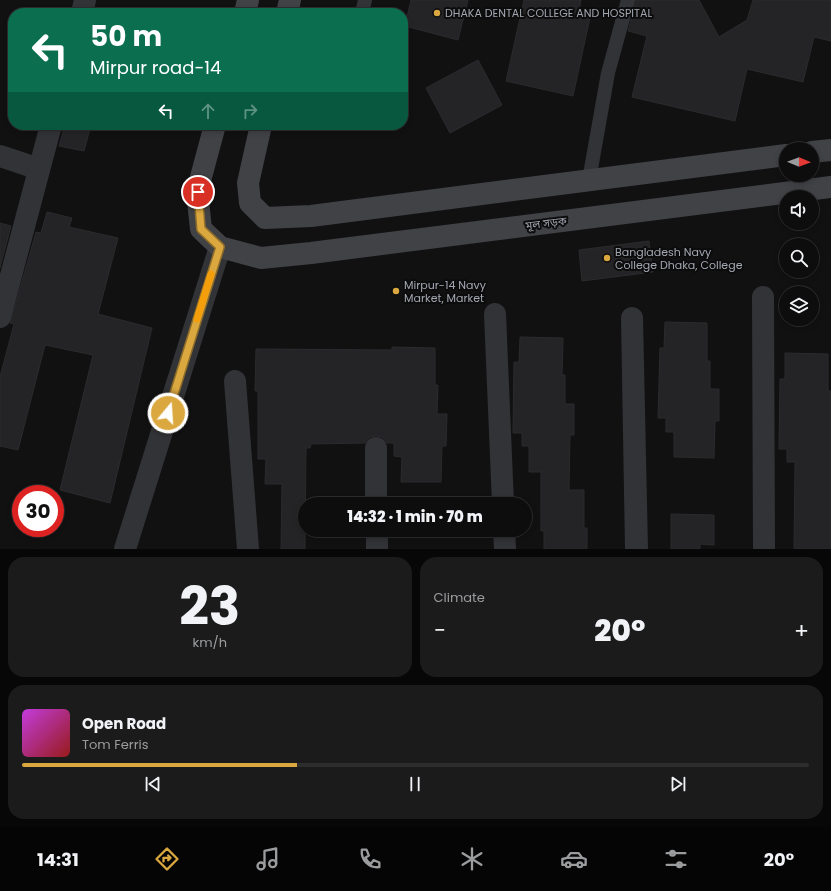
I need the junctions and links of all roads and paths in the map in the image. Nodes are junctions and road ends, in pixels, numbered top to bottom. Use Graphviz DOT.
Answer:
graph roads {
  1 [pos="628,0"];
  2 [pos="50,130"];
  3 [pos="214,130"];
  4 [pos="260,130"];
  5 [pos="831,150"];
  6 [pos="819,151"];
  7 [pos="0,156"];
  8 [pos="779,156"];
  9 [pos="39,169"];
  10 [pos="589,180"];
  11 [pos="831,187"];
  12 [pos="220,247"];
  13 [pos="762,297"];
  14 [pos="0,317"];
  15 [pos="495,318"];
  16 [pos="632,328"];
  17 [pos="236,397"];
  18 [pos="376,451"];
  19 [pos="376,497"];
  20 [pos="503,497"];
  21 [pos="377,537"];
  22 [pos="504,537"];
  23 [pos="125,549"];
  24 [pos="248,549"];
  25 [pos="377,549"];
  26 [pos="504,549"];
  27 [pos="636,549"];
  28 [pos="764,549"];
  1 -- 10 [label="lane"];
  2 -- 9 [label="street"];
  3 -- 12 [label="street"];
  4 -- 10 [label="street"];
  5 -- 6 [label="street"];
  7 -- 9 [label="street"];
  8 -- 10 [label="street"];
  9 -- 14 [label="street"];
  11 -- 12 [label="street, মূল সড়ক"];
  12 -- 23 [label="street"];
  13 -- 28 [label="street"];
  15 -- 20 [label="street"];
  16 -- 27 [label="street"];
  17 -- 24 [label="street"];
  18 -- 19 [label="street"];
  21 -- 25 [label="street"];
  22 -- 26 [label="street"];
}
